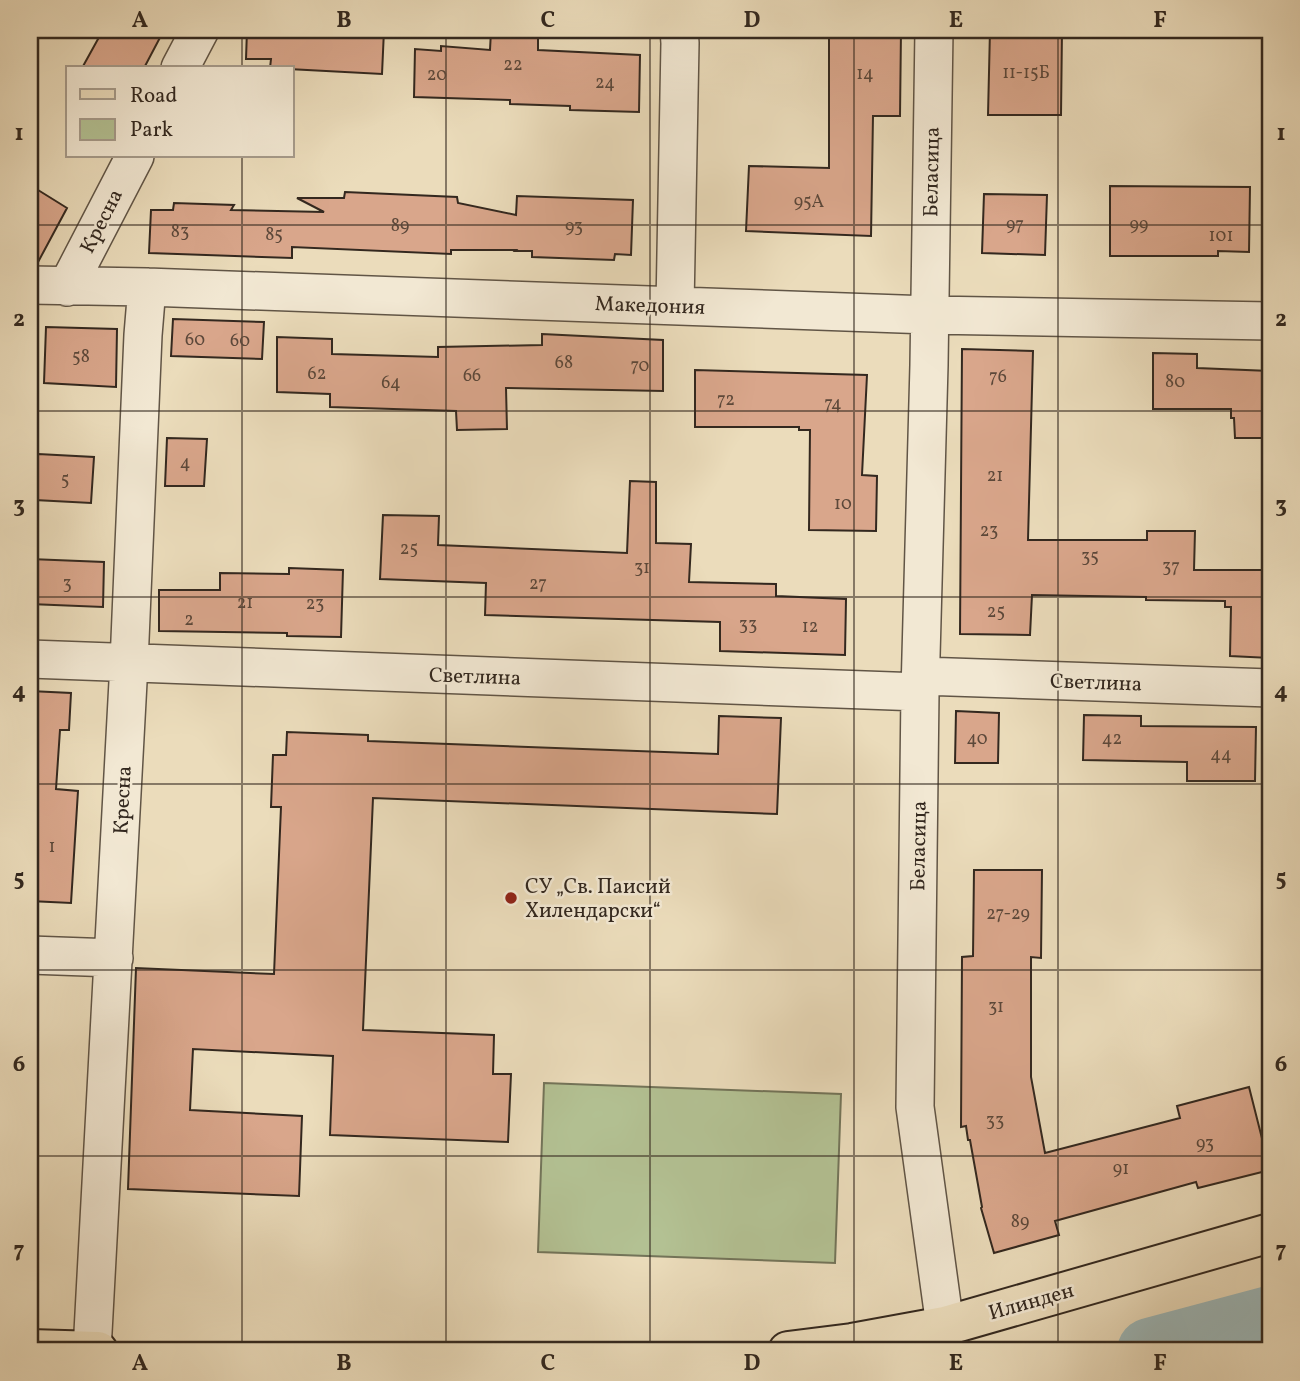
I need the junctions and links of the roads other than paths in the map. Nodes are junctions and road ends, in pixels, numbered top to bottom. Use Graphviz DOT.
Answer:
graph roads {
  1 [pos="200,30"];
  2 [pos="679,30"];
  3 [pos="934,30"];
  4 [pos="181,66"];
  5 [pos="134,158"];
  6 [pos="30,285"];
  7 [pos="67,287"];
  8 [pos="147,287"];
  9 [pos="675,306"];
  10 [pos="929,315"];
  11 [pos="1270,321"];
  12 [pos="30,659"];
  13 [pos="129,663"];
  14 [pos="920,684"];
  15 [pos="1270,688"];
  16 [pos="30,955"];
  17 [pos="114,958"];
  18 [pos="1270,1233"];
  19 [pos="945,1326"];
  20 [pos="30,1349"];
  21 [pos="92,1351"];
  22 [pos="98,1351"];
  23 [pos="788,1351"];
  1 -- 4 [label="street"];
  2 -- 9 [label="street"];
  3 -- 10 [label="street, Беласица"];
  5 -- 7 [label="street, Кресна"];
  6 -- 7 [label="street, Македония"];
  7 -- 8 [label="street, Македония"];
  8 -- 9 [label="street, Македония"];
  8 -- 13 [label="street, Кресна"];
  9 -- 10 [label="street, Македония"];
  10 -- 11 [label="street, Македония"];
  10 -- 14 [label="street, Беласица"];
  12 -- 13 [label="street, Светлина"];
  13 -- 14 [label="street, Светлина"];
  13 -- 17 [label="street, Кресна"];
  14 -- 15 [label="street, Светлина"];
  14 -- 19 [label="street, Беласица"];
  16 -- 17 [label="street"];
  17 -- 21 [label="street, Кресна"];
  18 -- 19 [label="main road, Илинден"];
  19 -- 23 [label="main road, Илинден"];
  20 -- 21 [label="main road"];
  21 -- 22 [label="main road"];
}
